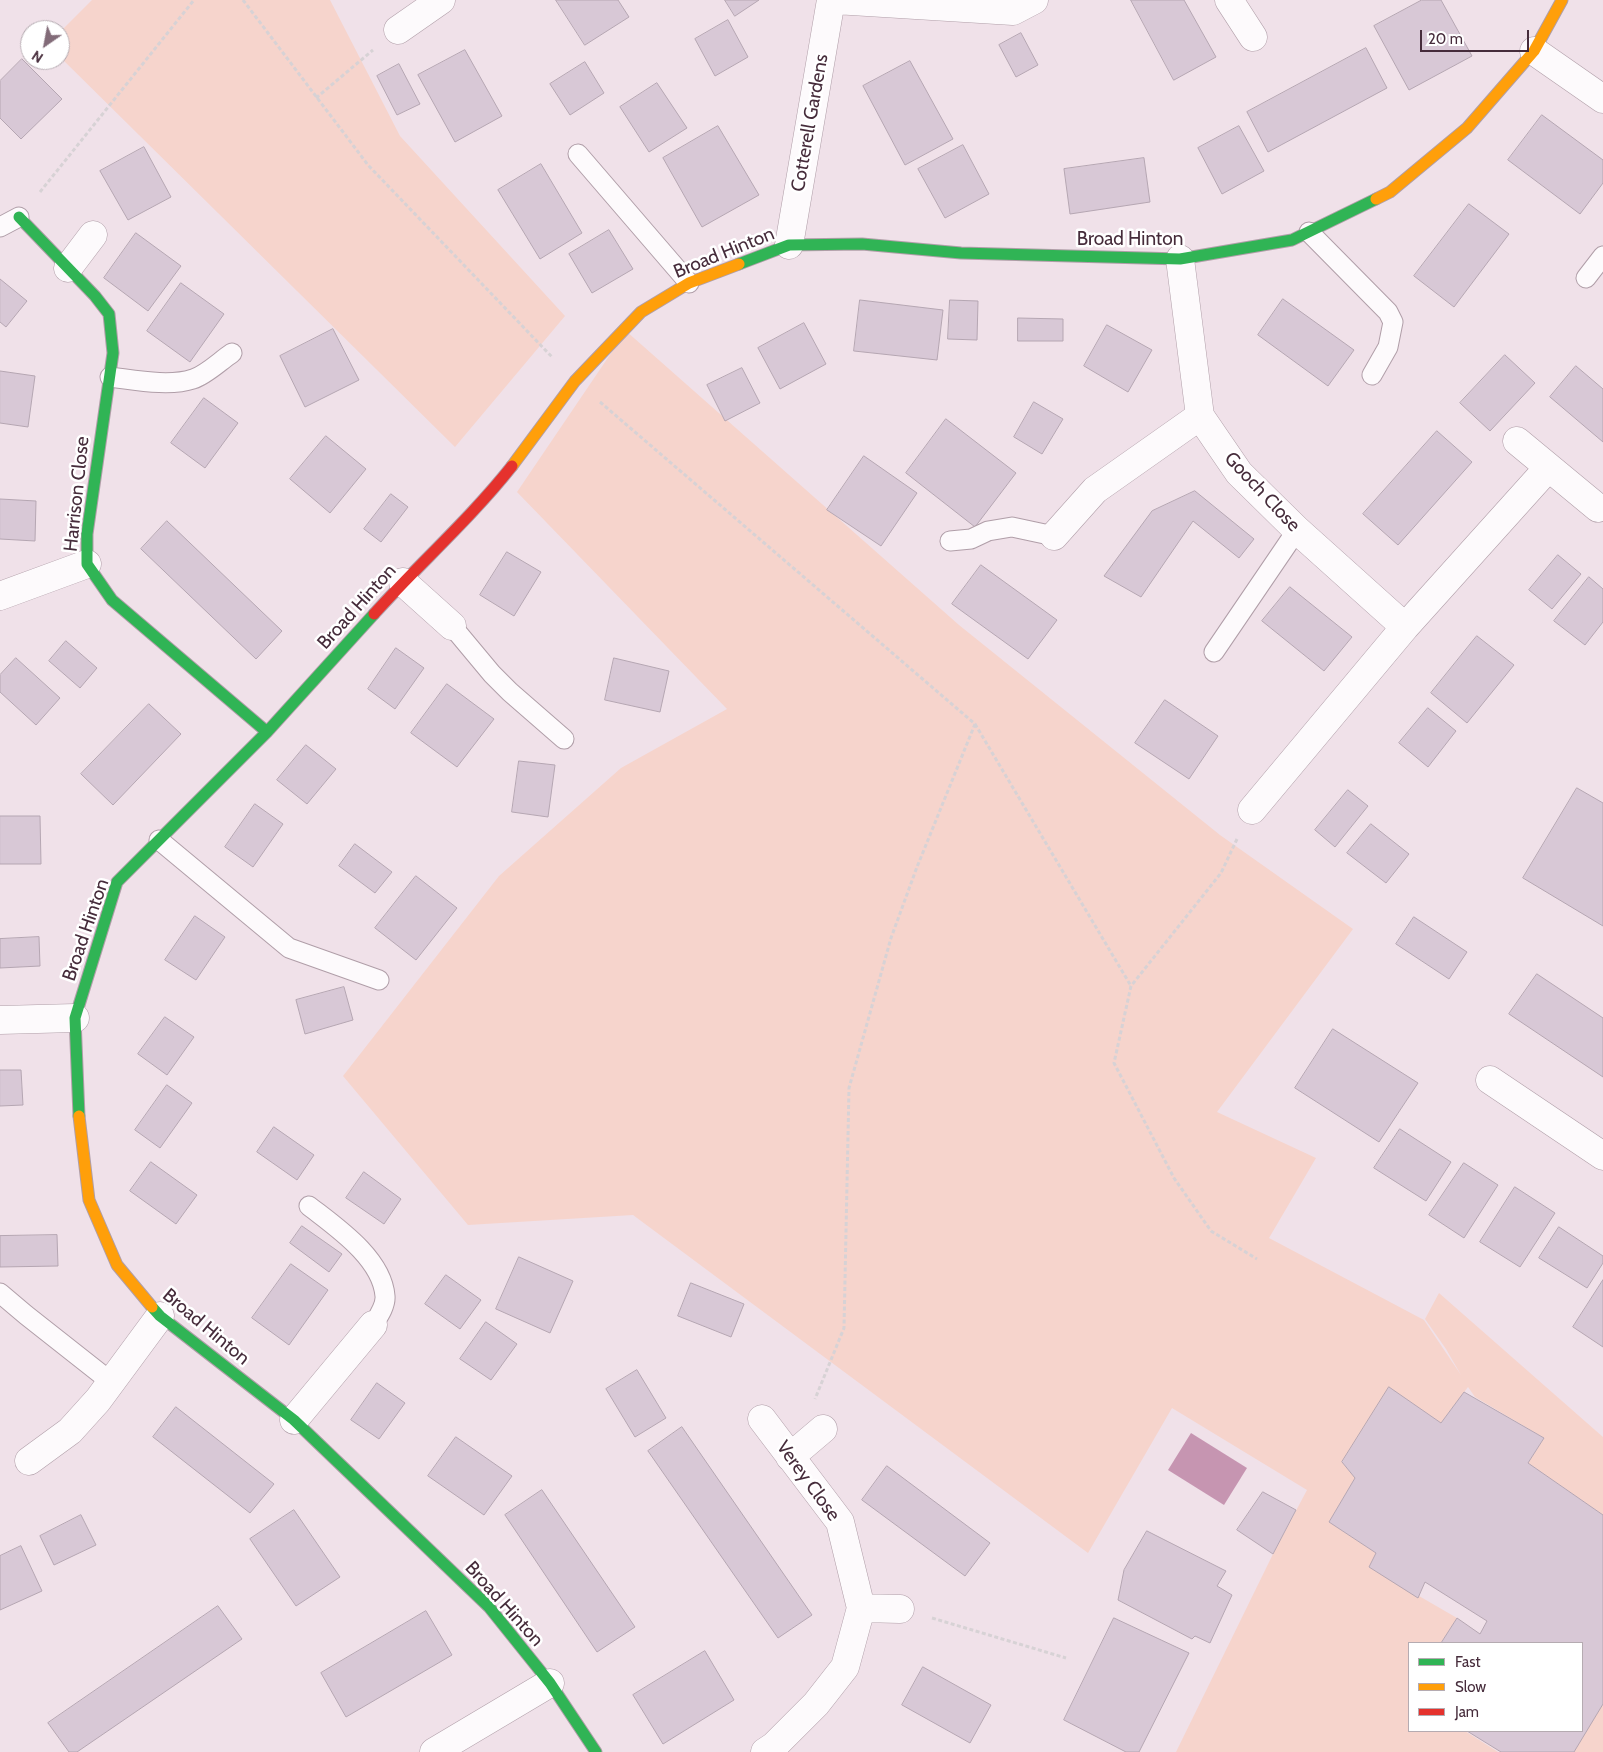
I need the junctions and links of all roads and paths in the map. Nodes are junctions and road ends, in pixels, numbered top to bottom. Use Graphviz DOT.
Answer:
graph roads {
  1 [pos="194,0"];
  2 [pos="243,0"];
  3 [pos="441,0"];
  4 [pos="831,0"];
  5 [pos="835,0"];
  6 [pos="1034,0"];
  7 [pos="1230,0"];
  8 [pos="1562,0"];
  9 [pos="398,30"];
  10 [pos="1253,37"];
  11 [pos="1534,51"];
  12 [pos="316,98"];
  13 [pos="1603,99"];
  14 [pos="578,154"];
  15 [pos="19,217"];
  16 [pos="0,227"];
  17 [pos="1309,232"];
  18 [pos="93,235"];
  19 [pos="789,245"];
  20 [pos="1603,256"];
  21 [pos="1180,259"];
  22 [pos="68,268"];
  23 [pos="1586,278"];
  24 [pos="689,283"];
  25 [pos="232,352"];
  26 [pos="1372,375"];
  27 [pos="110,377"];
  28 [pos="575,381"];
  29 [pos="1200,416"];
  30 [pos="1518,441"];
  31 [pos="1548,468"];
  32 [pos="1598,508"];
  33 [pos="1297,530"];
  34 [pos="1054,536"];
  35 [pos="950,541"];
  36 [pos="87,564"];
  37 [pos="403,582"];
  38 [pos="0,596"];
  39 [pos="452,626"];
  40 [pos="1405,627"];
  41 [pos="1214,652"];
  42 [pos="975,724"];
  43 [pos="266,732"];
  44 [pos="564,739"];
  45 [pos="1252,810"];
  46 [pos="159,840"];
  47 [pos="379,980"];
  48 [pos="1131,986"];
  49 [pos="75,1018"];
  50 [pos="0,1020"];
  51 [pos="1490,1080"];
  52 [pos="1603,1156"];
  53 [pos="309,1206"];
  54 [pos="1257,1259"];
  55 [pos="0,1293"];
  56 [pos="160,1316"];
  57 [pos="373,1325"];
  58 [pos="111,1382"];
  59 [pos="813,1402"];
  60 [pos="762,1418"];
  61 [pos="294,1420"];
  62 [pos="823,1429"];
  63 [pos="790,1457"];
  64 [pos="30,1461"];
  65 [pos="861,1608"];
  66 [pos="900,1609"];
  67 [pos="1066,1658"];
  68 [pos="550,1682"];
  69 [pos="434,1752"];
  70 [pos="596,1752"];
  71 [pos="765,1752"];
  1 -- 15 [label="path"];
  2 -- 12 [label="path"];
  3 -- 9 [label="street"];
  4 -- 19 [label="street, Cotterell Gardens"];
  5 -- 6 [label="street"];
  7 -- 10 [label="street"];
  8 -- 11 [label="street, Broad Hinton"];
  9 -- 12 [label="path"];
  11 -- 13 [label="street"];
  11 -- 17 [label="street, Broad Hinton"];
  12 -- 28 [label="path"];
  14 -- 24 [label="lane"];
  15 -- 16 [label="lane"];
  15 -- 22 [label="street, Harrison Close"];
  17 -- 21 [label="street, Broad Hinton"];
  17 -- 26 [label="lane"];
  18 -- 22 [label="street"];
  19 -- 21 [label="street, Broad Hinton"];
  19 -- 24 [label="street, Broad Hinton"];
  20 -- 23 [label="lane"];
  21 -- 29 [label="street, Gooch Close"];
  22 -- 27 [label="street, Harrison Close"];
  24 -- 28 [label="street, Broad Hinton"];
  25 -- 27 [label="lane"];
  27 -- 36 [label="street, Harrison Close"];
  28 -- 37 [label="street, Broad Hinton"];
  28 -- 42 [label="path"];
  29 -- 33 [label="street, Gooch Close"];
  29 -- 34 [label="street"];
  30 -- 31 [label="street"];
  31 -- 32 [label="street"];
  31 -- 40 [label="street"];
  33 -- 40 [label="street, Gooch Close"];
  33 -- 41 [label="lane"];
  34 -- 35 [label="lane"];
  36 -- 38 [label="street"];
  36 -- 43 [label="street, Harrison Close"];
  37 -- 39 [label="street"];
  37 -- 43 [label="street, Broad Hinton"];
  39 -- 44 [label="lane"];
  40 -- 45 [label="street"];
  42 -- 48 [label="path"];
  42 -- 59 [label="path"];
  43 -- 46 [label="street, Broad Hinton"];
  45 -- 48 [label="path"];
  46 -- 47 [label="lane"];
  46 -- 49 [label="street, Broad Hinton"];
  48 -- 54 [label="path"];
  49 -- 50 [label="street"];
  49 -- 56 [label="street, Broad Hinton"];
  51 -- 52 [label="street"];
  53 -- 57 [label="lane"];
  55 -- 58 [label="lane"];
  56 -- 58 [label="street"];
  56 -- 61 [label="street, Broad Hinton"];
  57 -- 61 [label="street"];
  58 -- 64 [label="street"];
  60 -- 63 [label="street, Verey Close"];
  61 -- 68 [label="street, Broad Hinton"];
  62 -- 63 [label="street"];
  63 -- 65 [label="street, Verey Close"];
  65 -- 66 [label="street"];
  65 -- 71 [label="street, Verey Close"];
  66 -- 67 [label="path"];
  68 -- 69 [label="street"];
  68 -- 70 [label="street, Broad Hinton"];
}
